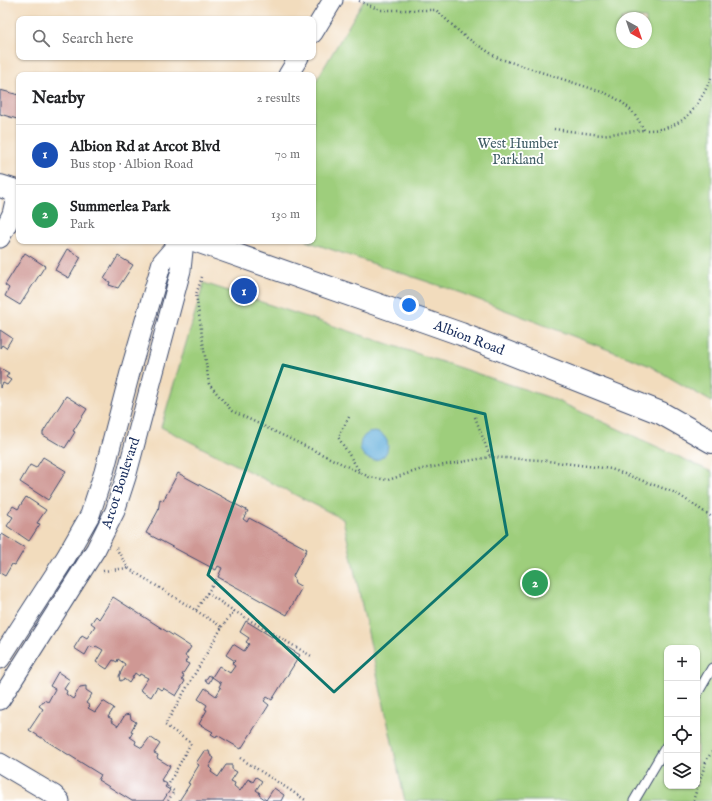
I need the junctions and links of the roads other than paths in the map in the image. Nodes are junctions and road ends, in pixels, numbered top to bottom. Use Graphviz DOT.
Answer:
graph roads {
  1 [pos="333,0"];
  2 [pos="316,28"];
  3 [pos="296,60"];
  4 [pos="290,72"];
  5 [pos="12,190"];
  6 [pos="0,238"];
  7 [pos="177,244"];
  8 [pos="184,244"];
  9 [pos="206,244"];
  10 [pos="712,442"];
  11 [pos="115,475"];
  12 [pos="40,618"];
  13 [pos="0,659"];
  14 [pos="712,668"];
  15 [pos="700,689"];
  16 [pos="0,700"];
  17 [pos="664,750"];
  18 [pos="0,763"];
  19 [pos="60,801"];
  20 [pos="634,801"];
  1 -- 2 [label="street"];
  3 -- 4 [label="street"];
  5 -- 6 [label="street"];
  7 -- 11 [label="street, Arcot Boulevard"];
  8 -- 11 [label="street, Arcot Boulevard"];
  9 -- 10 [label="main road, Albion Road"];
  11 -- 12 [label="street, Arcot Boulevard"];
  12 -- 13 [label="street, Arcot Boulevard"];
  12 -- 16 [label="street, Arcot Boulevard"];
  14 -- 15 [label="lane"];
  17 -- 20 [label="lane"];
  18 -- 19 [label="street"];
}
